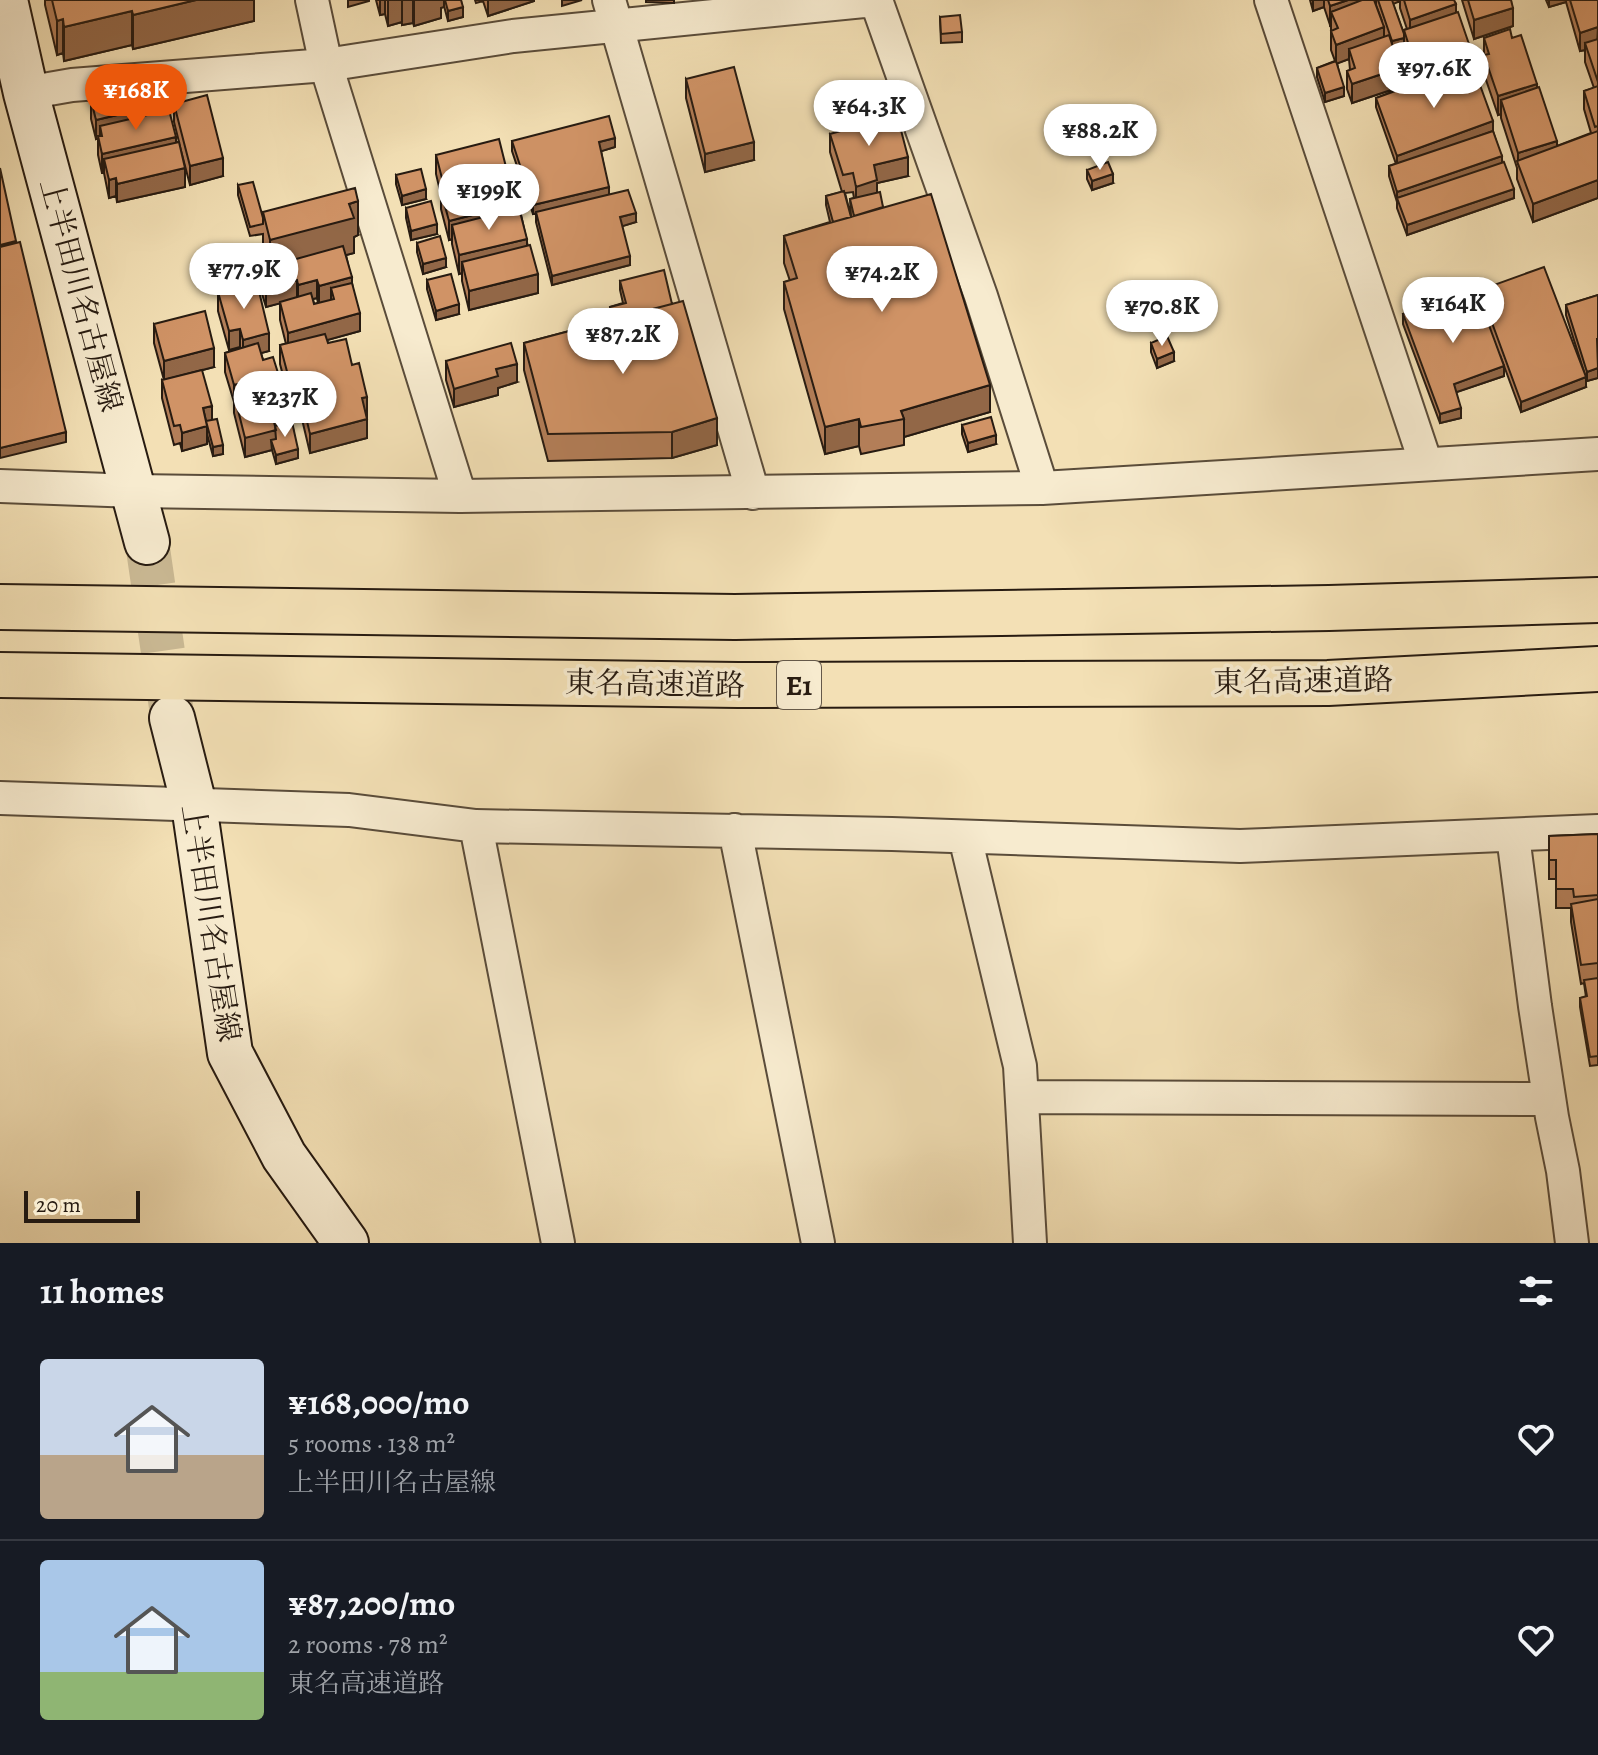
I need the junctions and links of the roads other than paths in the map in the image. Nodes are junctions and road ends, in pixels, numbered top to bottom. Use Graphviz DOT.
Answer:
graph roads {
  1 [pos="5,0"];
  2 [pos="312,0"];
  3 [pos="875,0"];
  4 [pos="1271,0"];
  5 [pos="612,13"];
  6 [pos="326,65"];
  7 [pos="26,93"];
  8 [pos="1598,454"];
  9 [pos="1426,464"];
  10 [pos="0,486"];
  11 [pos="1042,488"];
  12 [pos="135,491"];
  13 [pos="753,493"];
  14 [pos="460,496"];
  15 [pos="147,542"];
  16 [pos="1598,600"];
  17 [pos="0,607"];
  18 [pos="1598,669"];
  19 [pos="0,675"];
  20 [pos="172,718"];
  21 [pos="0,798"];
  22 [pos="194,805"];
  23 [pos="476,826"];
  24 [pos="735,830"];
  25 [pos="1598,831"];
  26 [pos="1513,836"];
  27 [pos="965,837"];
  28 [pos="1022,1097"];
  29 [pos="1549,1099"];
  30 [pos="346,1243"];
  31 [pos="558,1243"];
  32 [pos="818,1243"];
  33 [pos="1030,1243"];
  34 [pos="1572,1243"];
  1 -- 7 [label="main road, 上半田川名古屋線"];
  2 -- 6 [label="street"];
  3 -- 5 [label="street"];
  3 -- 11 [label="street"];
  4 -- 9 [label="street"];
  5 -- 6 [label="street"];
  5 -- 13 [label="street"];
  6 -- 7 [label="street"];
  6 -- 14 [label="street"];
  7 -- 12 [label="main road, 上半田川名古屋線"];
  8 -- 9 [label="street"];
  9 -- 11 [label="street"];
  10 -- 12 [label="street"];
  11 -- 13 [label="street"];
  12 -- 14 [label="street"];
  12 -- 15 [label="main road, 上半田川名古屋線"];
  13 -- 14 [label="street"];
  16 -- 17 [label="highway, E1"];
  18 -- 19 [label="highway, 東名高速道路 / E1"];
  20 -- 22 [label="main road, 上半田川名古屋線"];
  21 -- 22 [label="street"];
  22 -- 23 [label="street"];
  22 -- 30 [label="main road, 上半田川名古屋線"];
  23 -- 24 [label="street"];
  23 -- 31 [label="street"];
  24 -- 27 [label="street"];
  24 -- 32 [label="street"];
  25 -- 26 [label="street"];
  26 -- 27 [label="street"];
  26 -- 29 [label="street"];
  27 -- 28 [label="street"];
  28 -- 29 [label="street"];
  28 -- 33 [label="street"];
  29 -- 34 [label="street"];
}
